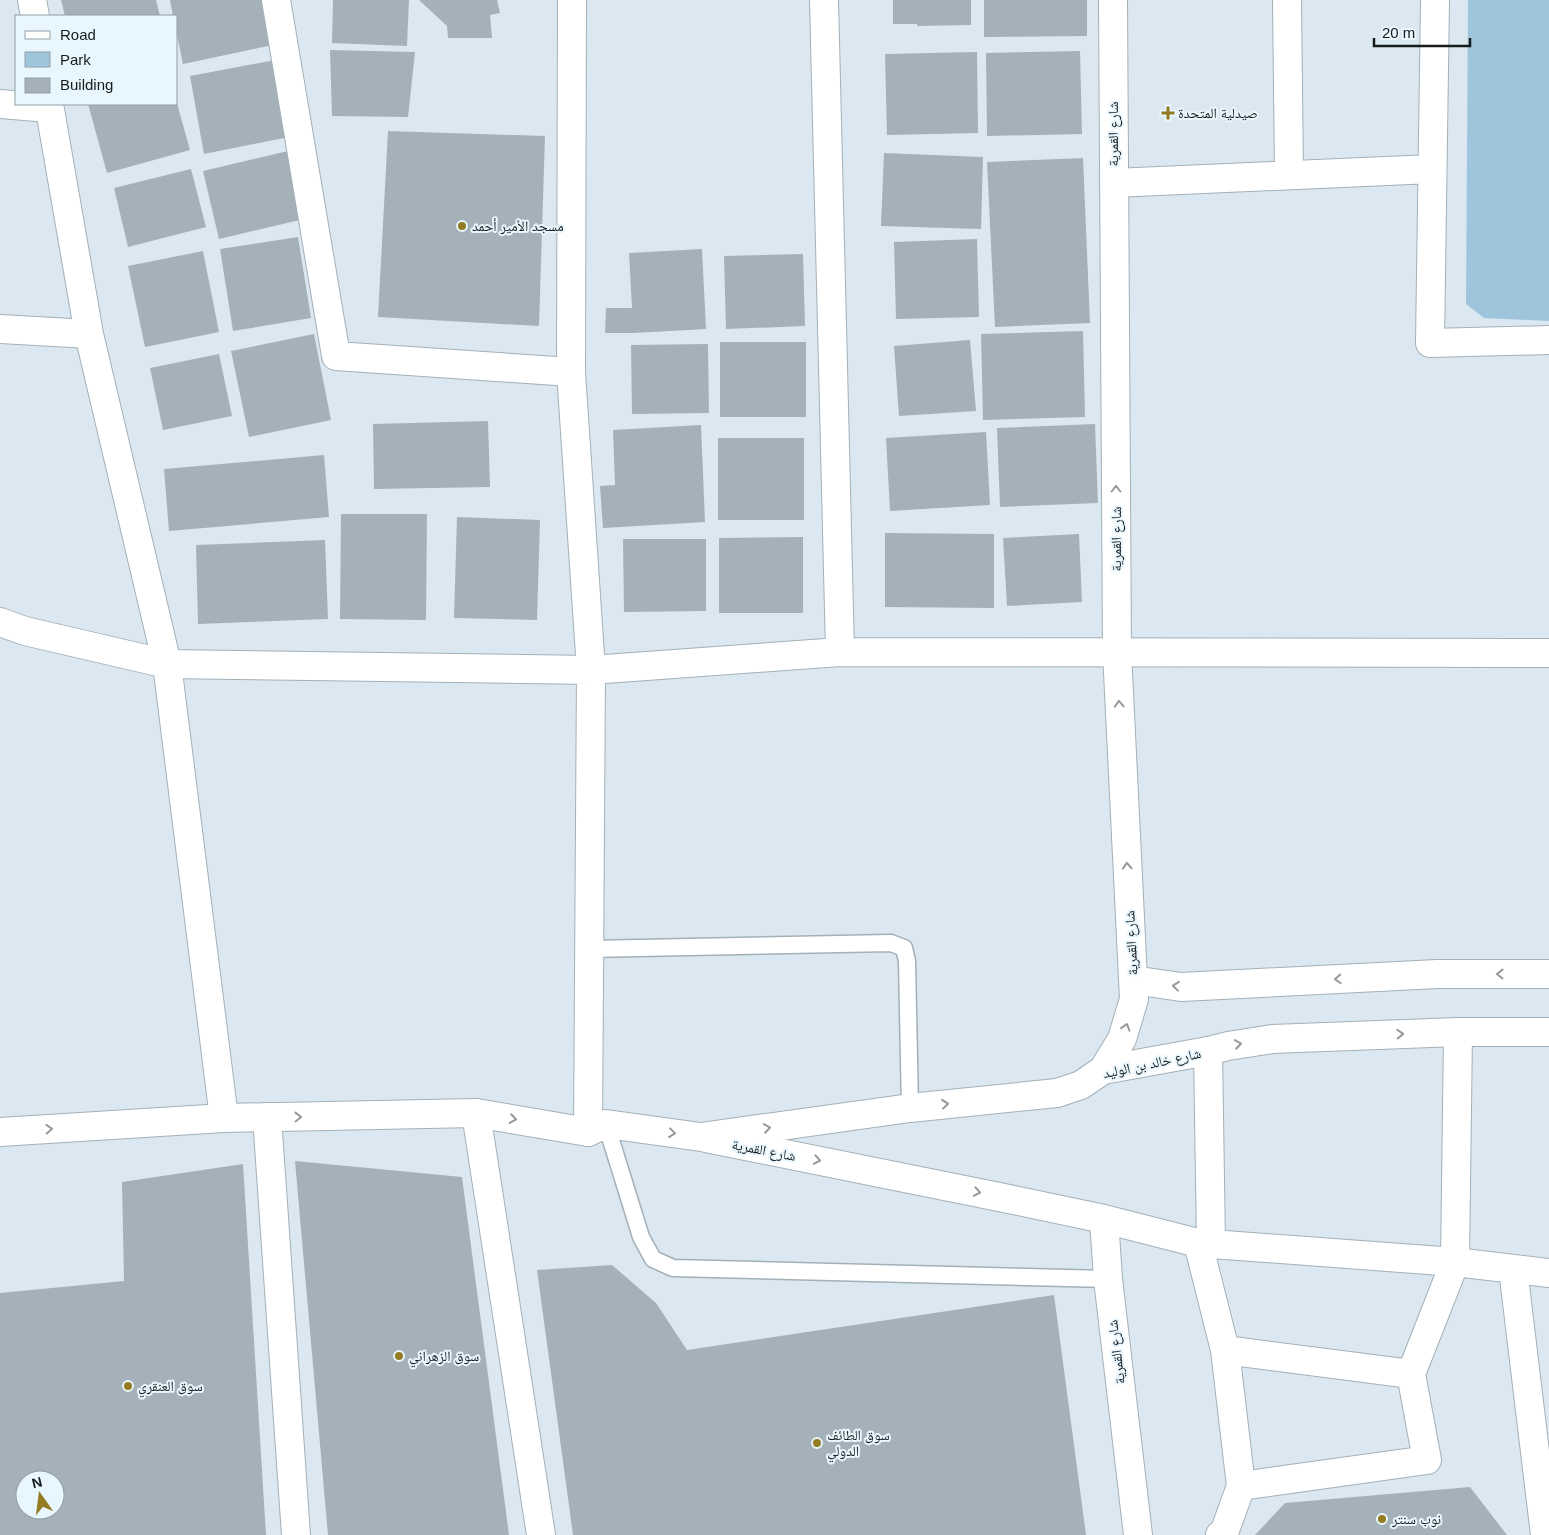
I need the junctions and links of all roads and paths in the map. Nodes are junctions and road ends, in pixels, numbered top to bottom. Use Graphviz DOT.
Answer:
graph roads {
  1 [pos="32,0"];
  2 [pos="276,0"];
  3 [pos="572,0"];
  4 [pos="824,0"];
  5 [pos="1113,0"];
  6 [pos="1287,0"];
  7 [pos="1435,0"];
  8 [pos="35,15"];
  9 [pos="0,104"];
  10 [pos="15,105"];
  11 [pos="24,105"];
  12 [pos="49,106"];
  13 [pos="1432,169"];
  14 [pos="1289,175"];
  15 [pos="1114,183"];
  16 [pos="0,329"];
  17 [pos="89,334"];
  18 [pos="1549,340"];
  19 [pos="571,372"];
  20 [pos="0,622"];
  21 [pos="840,652"];
  22 [pos="1117,652"];
  23 [pos="1549,653"];
  24 [pos="168,664"];
  25 [pos="591,670"];
  26 [pos="589,949"];
  27 [pos="1549,974"];
  28 [pos="1133,980"];
  29 [pos="1458,1032"];
  30 [pos="1549,1032"];
  31 [pos="1208,1051"];
  32 [pos="1103,1070"];
  33 [pos="910,1108"];
  34 [pos="476,1113"];
  35 [pos="267,1117"];
  36 [pos="224,1118"];
  37 [pos="597,1128"];
  38 [pos="0,1132"];
  39 [pos="701,1137"];
  40 [pos="1104,1219"];
  41 [pos="1205,1244"];
  42 [pos="1455,1262"];
  43 [pos="1513,1269"];
  44 [pos="1549,1273"];
  45 [pos="1108,1279"];
  46 [pos="1225,1350"];
  47 [pos="1411,1374"];
  48 [pos="1241,1486"];
  49 [pos="296,1535"];
  50 [pos="541,1535"];
  51 [pos="1138,1535"];
  52 [pos="1220,1535"];
  53 [pos="1545,1535"];
  1 -- 8 [label="street"];
  2 -- 19 [label="street"];
  3 -- 19 [label="street"];
  4 -- 21 [label="street"];
  5 -- 15 [label="street, شارع القمرية"];
  6 -- 14 [label="street"];
  7 -- 13 [label="street"];
  9 -- 10 [label="street"];
  11 -- 12 [label="street"];
  12 -- 17 [label="street"];
  13 -- 14 [label="street"];
  13 -- 18 [label="street"];
  14 -- 15 [label="street"];
  22 -- 15 [label="street, شارع القمرية, one-way"];
  16 -- 17 [label="street"];
  17 -- 24 [label="street"];
  19 -- 25 [label="street"];
  20 -- 24 [label="street"];
  21 -- 22 [label="street"];
  21 -- 25 [label="street"];
  22 -- 23 [label="street"];
  28 -- 22 [label="street, شارع القمرية, one-way"];
  24 -- 25 [label="street"];
  24 -- 36 [label="street"];
  25 -- 26 [label="street"];
  26 -- 33 [label="lane"];
  26 -- 37 [label="street"];
  27 -- 28 [label="street, one-way"];
  32 -- 28 [label="street, شارع القمرية, one-way"];
  29 -- 30 [label="street, شارع خالد بن الوليد"];
  31 -- 29 [label="street, شارع خالد بن الوليد, one-way"];
  29 -- 42 [label="street"];
  31 -- 32 [label="street, شارع خالد بن الوليد"];
  31 -- 41 [label="street"];
  33 -- 32 [label="street, شارع خالد بن الوليد, one-way"];
  39 -- 33 [label="street, شارع خالد بن الوليد, one-way"];
  35 -- 34 [label="street, one-way"];
  34 -- 37 [label="street, one-way"];
  34 -- 50 [label="street"];
  35 -- 36 [label="street"];
  35 -- 49 [label="street"];
  38 -- 36 [label="street, one-way"];
  37 -- 39 [label="street, one-way"];
  37 -- 45 [label="lane"];
  39 -- 40 [label="street, شارع القمرية, one-way"];
  40 -- 41 [label="street"];
  40 -- 45 [label="street, شارع القمرية"];
  41 -- 42 [label="street"];
  41 -- 46 [label="street"];
  42 -- 43 [label="street"];
  42 -- 47 [label="street"];
  43 -- 44 [label="street"];
  43 -- 53 [label="street"];
  45 -- 51 [label="street, شارع القمرية"];
  46 -- 47 [label="street"];
  46 -- 48 [label="street"];
  47 -- 48 [label="street"];
  48 -- 52 [label="street"];
}
